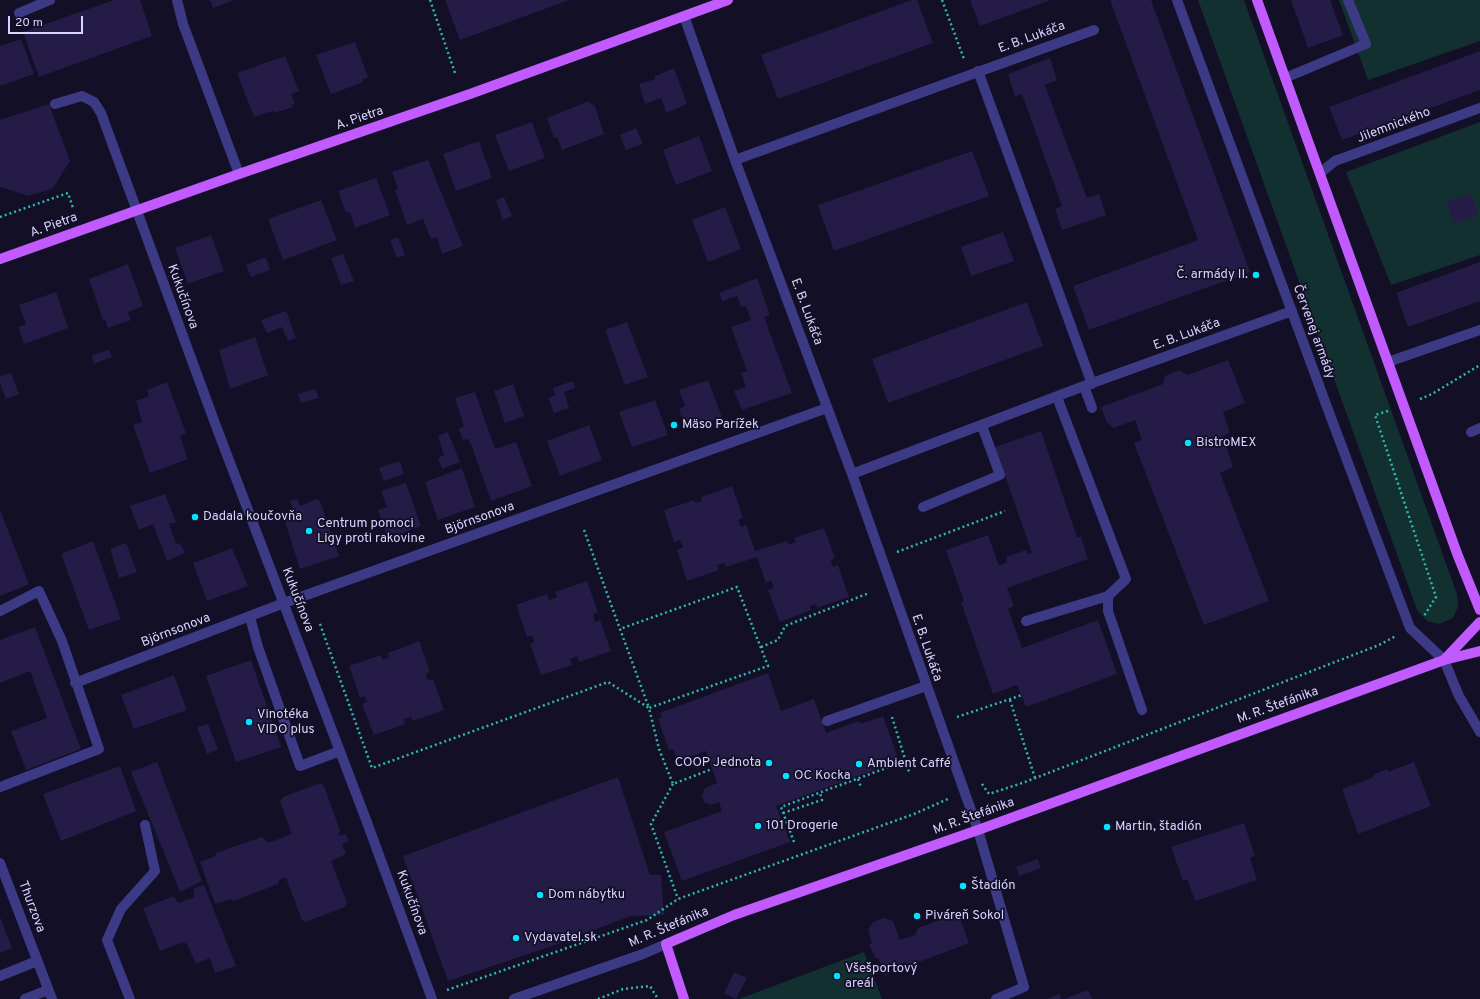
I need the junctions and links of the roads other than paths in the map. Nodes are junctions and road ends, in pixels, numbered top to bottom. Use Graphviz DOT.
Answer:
graph roads {
  1 [pos="50,0"];
  2 [pos="177,0"];
  3 [pos="728,0"];
  4 [pos="1178,0"];
  5 [pos="1257,0"];
  6 [pos="1348,0"];
  7 [pos="19,13"];
  8 [pos="684,16"];
  9 [pos="1094,30"];
  10 [pos="974,73"];
  11 [pos="1285,78"];
  12 [pos="55,104"];
  13 [pos="1480,108"];
  14 [pos="735,160"];
  15 [pos="1320,173"];
  16 [pos="239,174"];
  17 [pos="137,210"];
  18 [pos="0,259"];
  19 [pos="1292,311"];
  20 [pos="1480,330"];
  21 [pos="1388,362"];
  22 [pos="1088,385"];
  23 [pos="1057,397"];
  24 [pos="827,408"];
  25 [pos="1092,408"];
  26 [pos="982,426"];
  27 [pos="852,474"];
  28 [pos="923,507"];
  29 [pos="1108,596"];
  30 [pos="284,603"];
  31 [pos="1480,610"];
  32 [pos="0,611"];
  33 [pos="250,617"];
  34 [pos="1026,621"];
  35 [pos="1480,622"];
  36 [pos="1480,651"];
  37 [pos="1444,660"];
  38 [pos="75,683"];
  39 [pos="926,686"];
  40 [pos="1142,710"];
  41 [pos="827,721"];
  42 [pos="1480,732"];
  43 [pos="340,751"];
  44 [pos="0,787"];
  45 [pos="145,825"];
  46 [pos="978,830"];
  47 [pos="0,863"];
  48 [pos="666,944"];
  49 [pos="37,961"];
  50 [pos="0,976"];
  51 [pos="50,994"];
  52 [pos="543,994"];
  53 [pos="431,998"];
  54 [pos="25,999"];
  55 [pos="130,999"];
  56 [pos="514,999"];
  57 [pos="684,999"];
  58 [pos="996,999"];
  1 -- 7 [label="street"];
  2 -- 16 [label="street"];
  3 -- 8 [label="main road, A. Pietra"];
  4 -- 19 [label="street, Červenej armády"];
  5 -- 11 [label="main road"];
  6 -- 11 [label="street"];
  8 -- 14 [label="street, E. B. Lukáča"];
  8 -- 16 [label="main road, A. Pietra"];
  9 -- 10 [label="street, E. B. Lukáča"];
  10 -- 14 [label="street, E. B. Lukáča"];
  10 -- 22 [label="street"];
  11 -- 15 [label="main road"];
  12 -- 17 [label="street, Kukučínova"];
  13 -- 15 [label="street, Jilemnického"];
  14 -- 24 [label="street, E. B. Lukáča"];
  15 -- 21 [label="main road"];
  16 -- 17 [label="main road, A. Pietra"];
  17 -- 18 [label="main road, A. Pietra"];
  17 -- 30 [label="street, Kukučínova"];
  19 -- 22 [label="street, E. B. Lukáča"];
  19 -- 37 [label="street, Červenej armády"];
  20 -- 21 [label="street"];
  21 -- 31 [label="main road"];
  22 -- 23 [label="street, E. B. Lukáča"];
  22 -- 25 [label="street"];
  23 -- 26 [label="street, E. B. Lukáča"];
  23 -- 29 [label="street"];
  24 -- 27 [label="street, E. B. Lukáča"];
  24 -- 30 [label="street, Björnsonova"];
  26 -- 27 [label="street, E. B. Lukáča"];
  26 -- 28 [label="street"];
  27 -- 39 [label="street, E. B. Lukáča"];
  29 -- 34 [label="street"];
  29 -- 40 [label="street"];
  30 -- 33 [label="street, Björnsonova"];
  30 -- 43 [label="street, Kukučínova"];
  32 -- 38 [label="street"];
  33 -- 38 [label="street, Björnsonova"];
  33 -- 43 [label="street"];
  35 -- 37 [label="main road"];
  36 -- 37 [label="main road"];
  37 -- 42 [label="street"];
  37 -- 46 [label="main road, M. R. Štefánika"];
  38 -- 44 [label="street"];
  39 -- 41 [label="street"];
  39 -- 46 [label="street, E. B. Lukáča"];
  43 -- 53 [label="street, Kukučínova"];
  45 -- 55 [label="street"];
  46 -- 48 [label="main road, M. R. Štefánika"];
  46 -- 58 [label="street, E. B. Lukáča"];
  47 -- 49 [label="street, Thurzova"];
  48 -- 52 [label="street, M. R. Štefánika"];
  48 -- 57 [label="main road"];
  49 -- 50 [label="street"];
  49 -- 51 [label="street, Thurzova"];
  51 -- 54 [label="street, Thurzova"];
  52 -- 56 [label="street, M. R. Štefánika"];
}
